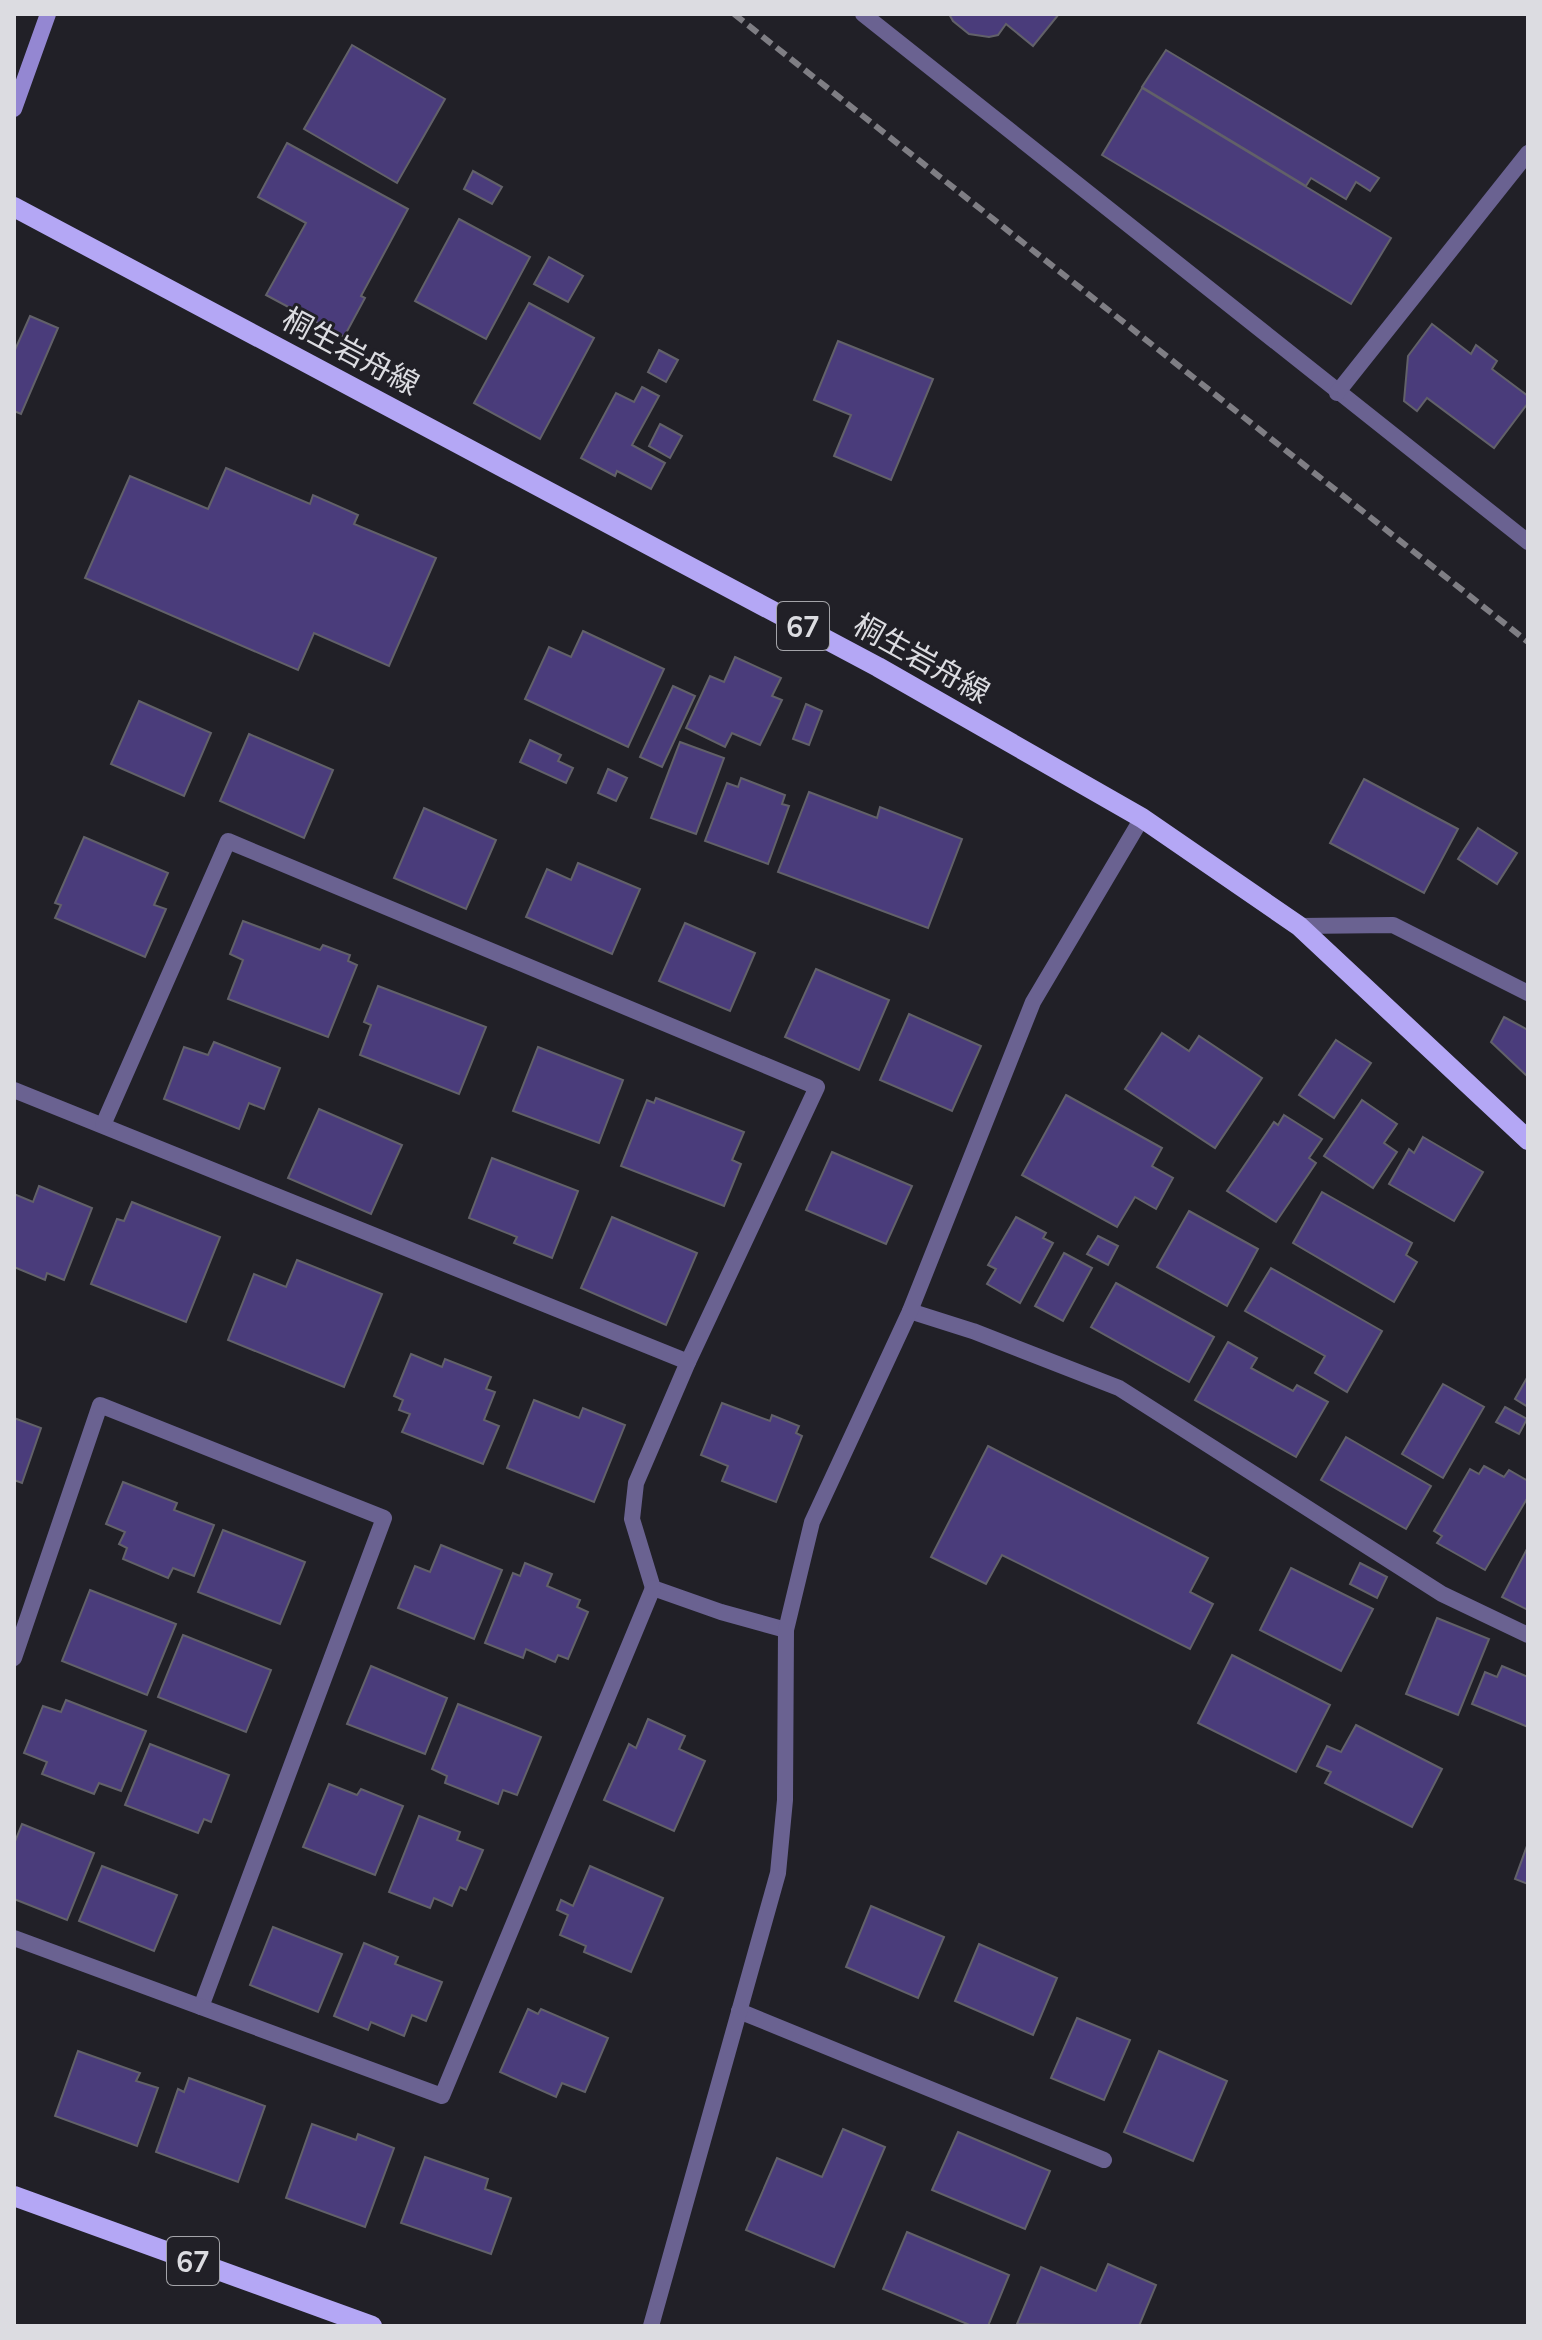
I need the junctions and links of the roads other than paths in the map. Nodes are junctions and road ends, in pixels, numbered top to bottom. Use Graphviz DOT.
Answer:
graph roads {
  1 [pos="48,14"];
  2 [pos="863,14"];
  3 [pos="14,109"];
  4 [pos="1528,153"];
  5 [pos="14,207"];
  6 [pos="1337,393"];
  7 [pos="1528,542"];
  8 [pos="1142,818"];
  9 [pos="1299,926"];
  10 [pos="1528,993"];
  11 [pos="14,1090"];
  12 [pos="103,1125"];
  13 [pos="1528,1140"];
  14 [pos="910,1311"];
  15 [pos="688,1362"];
  16 [pos="653,1588"];
  17 [pos="786,1630"];
  18 [pos="1528,1635"];
  19 [pos="14,1658"];
  20 [pos="14,1938"];
  21 [pos="201,2007"];
  22 [pos="739,2011"];
  23 [pos="1104,2160"];
  24 [pos="14,2196"];
  25 [pos="372,2326"];
  26 [pos="651,2326"];
  1 -- 3 [label="street"];
  2 -- 6 [label="street"];
  4 -- 6 [label="street"];
  5 -- 8 [label="main road, 桐生岩舟線 / 67"];
  6 -- 7 [label="street"];
  8 -- 9 [label="main road, 桐生岩舟線 / 67"];
  8 -- 14 [label="street"];
  9 -- 10 [label="street"];
  9 -- 13 [label="main road, 桐生岩舟線 / 67"];
  11 -- 12 [label="street"];
  12 -- 15 [label="street"];
  12 -- 15 [label="street"];
  14 -- 17 [label="street"];
  14 -- 18 [label="street"];
  15 -- 16 [label="street"];
  16 -- 17 [label="street"];
  16 -- 21 [label="street"];
  17 -- 22 [label="street"];
  19 -- 21 [label="street"];
  20 -- 21 [label="street"];
  22 -- 23 [label="street"];
  22 -- 26 [label="street"];
  24 -- 25 [label="main road, 67"];
}
